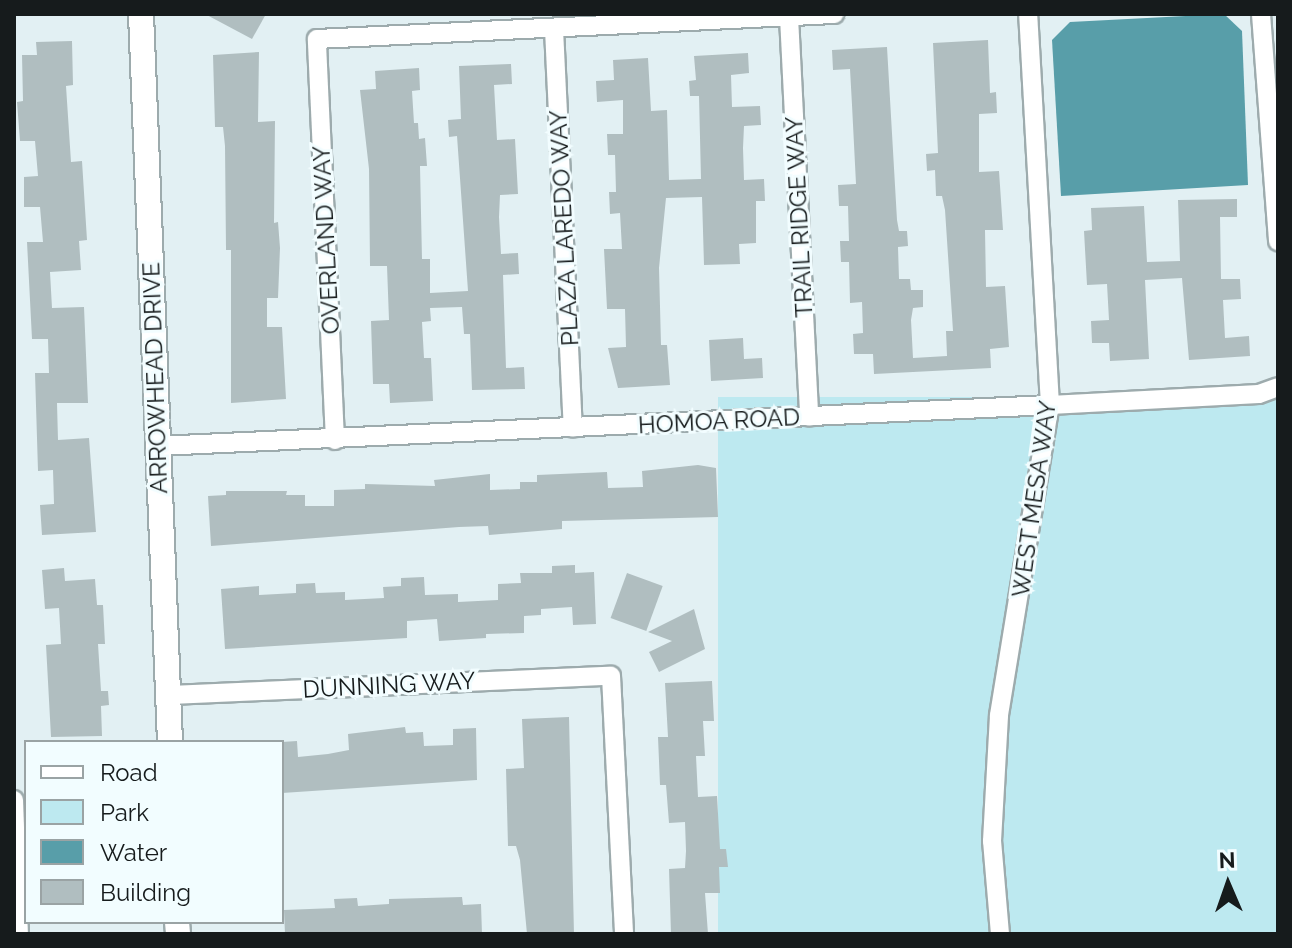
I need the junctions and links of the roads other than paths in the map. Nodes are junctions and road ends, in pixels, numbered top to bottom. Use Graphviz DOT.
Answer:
graph roads {
  1 [pos="141,14"];
  2 [pos="834,14"];
  3 [pos="1028,14"];
  4 [pos="1261,14"];
  5 [pos="789,17"];
  6 [pos="554,29"];
  7 [pos="1278,241"];
  8 [pos="1278,387"];
  9 [pos="1050,405"];
  10 [pos="809,417"];
  11 [pos="573,428"];
  12 [pos="335,440"];
  13 [pos="158,446"];
  14 [pos="168,695"];
  15 [pos="170,740"];
  16 [pos="14,800"];
  17 [pos="19,934"];
  18 [pos="624,934"];
  19 [pos="1000,934"];
  1 -- 13 [label="main road, ARROWHEAD DRIVE"];
  2 -- 5 [label="street"];
  3 -- 9 [label="street, WEST MESA WAY"];
  4 -- 7 [label="street"];
  5 -- 6 [label="street"];
  5 -- 10 [label="street, TRAIL RIDGE WAY"];
  6 -- 11 [label="street, PLAZA LAREDO WAY"];
  6 -- 12 [label="street, OVERLAND WAY"];
  8 -- 9 [label="street, HOMOA ROAD"];
  9 -- 10 [label="street, HOMOA ROAD"];
  9 -- 19 [label="street, WEST MESA WAY"];
  10 -- 11 [label="street, HOMOA ROAD"];
  11 -- 12 [label="street, HOMOA ROAD"];
  12 -- 13 [label="street, HOMOA ROAD"];
  13 -- 14 [label="main road, ARROWHEAD DRIVE"];
  14 -- 15 [label="main road, ARROWHEAD DRIVE"];
  14 -- 18 [label="street, DUNNING WAY"];
  16 -- 17 [label="street"];
}
